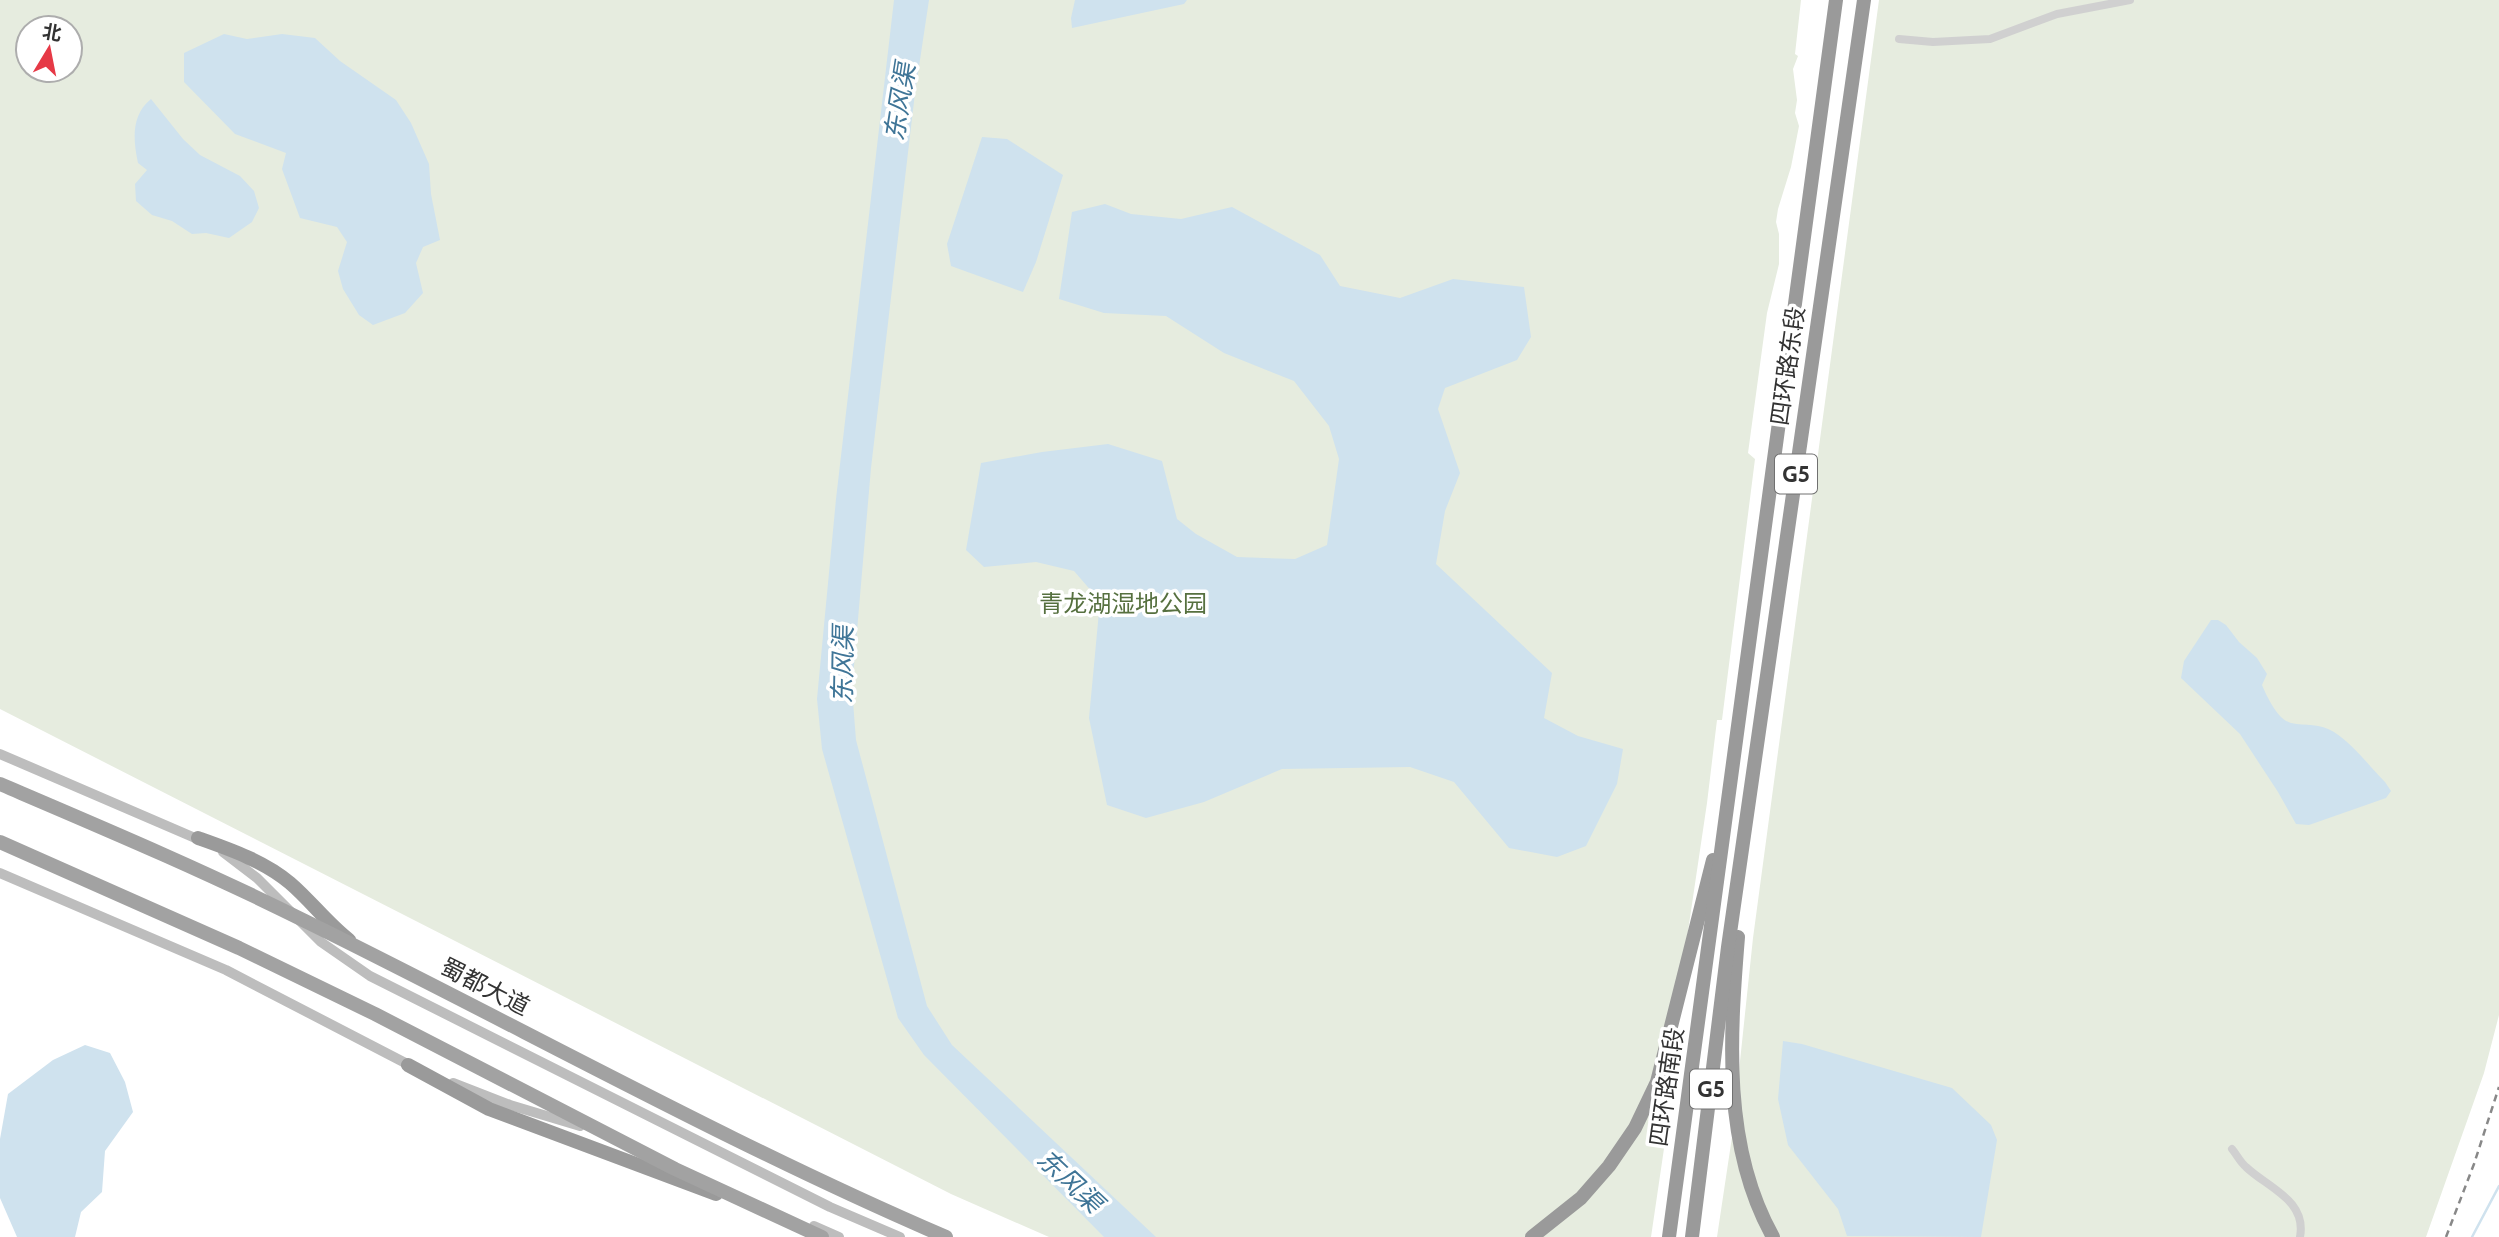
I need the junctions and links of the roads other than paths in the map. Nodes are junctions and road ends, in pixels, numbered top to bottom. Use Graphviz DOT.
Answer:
graph roads {
  1 [pos="1836,0"];
  2 [pos="1864,0"];
  3 [pos="2130,0"];
  4 [pos="1899,40"];
  5 [pos="0,754"];
  6 [pos="0,784"];
  7 [pos="1730,794"];
  8 [pos="198,838"];
  9 [pos="0,842"];
  10 [pos="0,873"];
  11 [pos="1710,944"];
  12 [pos="1733,948"];
  13 [pos="408,1065"];
  14 [pos="2232,1149"];
  15 [pos="1670,1231"];
  16 [pos="1770,1232"];
  17 [pos="1692,1233"];
  18 [pos="814,1237"];
  19 [pos="822,1237"];
  20 [pos="839,1237"];
  21 [pos="900,1237"];
  22 [pos="933,1237"];
  23 [pos="946,1237"];
  24 [pos="1532,1237"];
  25 [pos="2300,1237"];
  1 -- 7 [label="highway, 四环路东段 / G5"];
  2 -- 12 [label="highway, 四环路东段 / G5"];
  3 -- 4 [label="street"];
  5 -- 8 [label="main road"];
  6 -- 23 [label="highway, 蜀都大道, bridge"];
  7 -- 11 [label="highway, 四环路东段 / G5"];
  7 -- 24 [label="highway"];
  8 -- 21 [label="main road"];
  8 -- 22 [label="highway"];
  9 -- 19 [label="highway, bridge"];
  10 -- 13 [label="main road"];
  11 -- 15 [label="highway, 四环路南段 / G5"];
  12 -- 16 [label="highway"];
  12 -- 17 [label="highway, 四环路南段 / G5"];
  13 -- 18 [label="highway"];
  13 -- 20 [label="main road"];
  14 -- 25 [label="street"];
}
